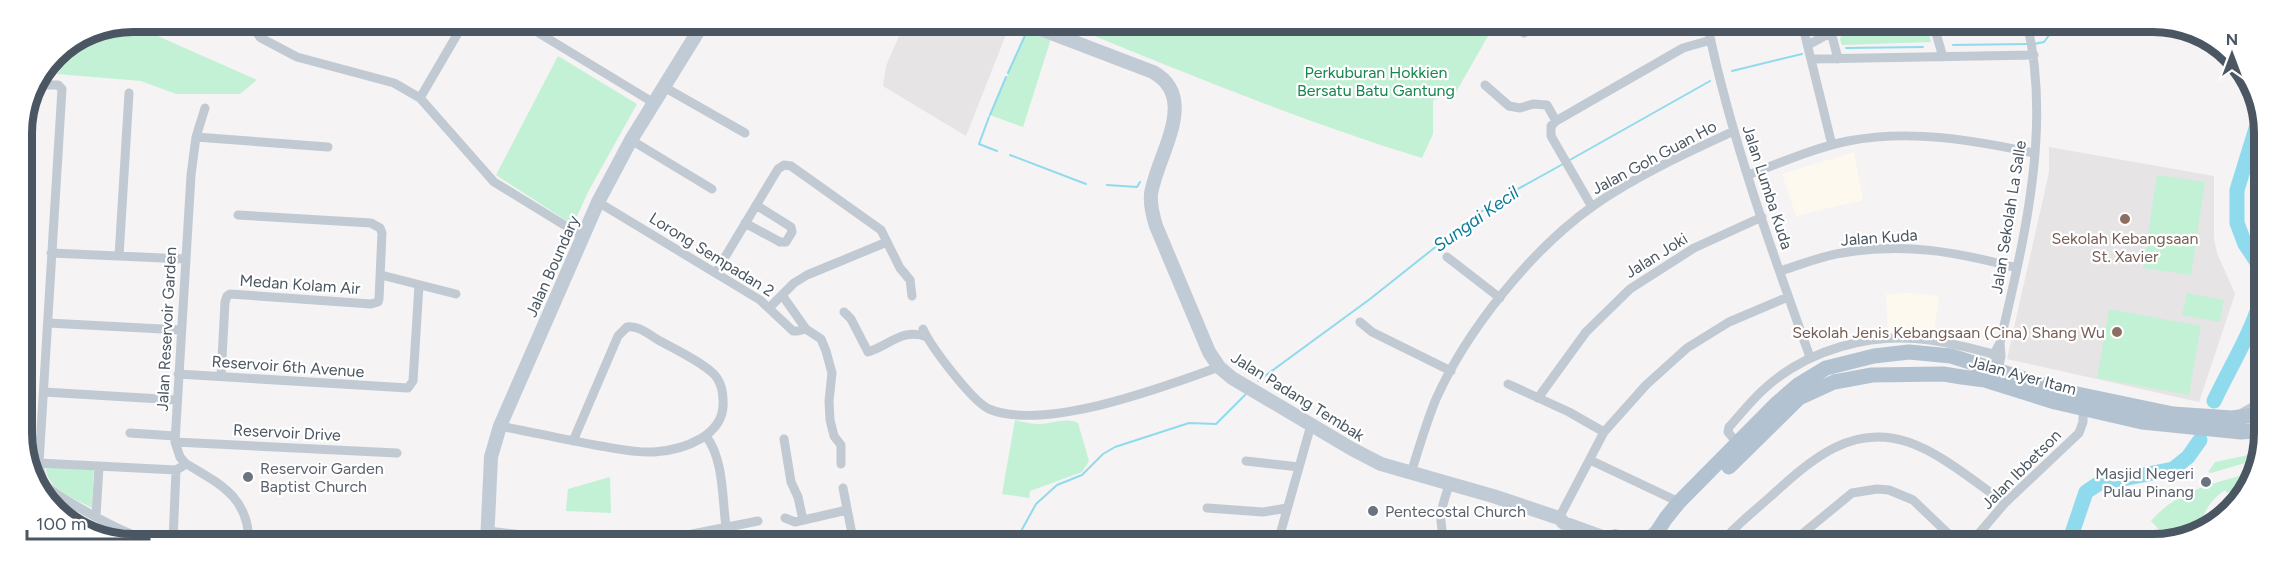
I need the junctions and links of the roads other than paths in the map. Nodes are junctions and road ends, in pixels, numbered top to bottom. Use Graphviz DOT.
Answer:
graph roads {
  1 [pos="256,32"];
  2 [pos="459,32"];
  3 [pos="537,32"];
  4 [pos="698,32"];
  5 [pos="1048,32"];
  6 [pos="1709,32"];
  7 [pos="1804,32"];
  8 [pos="1832,32"];
  9 [pos="1936,32"];
  10 [pos="2029,32"];
  11 [pos="1711,40"];
  12 [pos="1808,45"];
  13 [pos="2034,55"];
  14 [pos="1943,57"];
  15 [pos="1811,59"];
  16 [pos="1838,59"];
  17 [pos="44,85"];
  18 [pos="1485,85"];
  19 [pos="664,87"];
  20 [pos="129,93"];
  21 [pos="420,98"];
  22 [pos="654,103"];
  23 [pos="205,108"];
  24 [pos="1556,121"];
  25 [pos="1734,131"];
  26 [pos="745,133"];
  27 [pos="196,137"];
  28 [pos="632,140"];
  29 [pos="1832,145"];
  30 [pos="328,147"];
  31 [pos="2034,153"];
  32 [pos="1748,175"];
  33 [pos="712,189"];
  34 [pos="598,202"];
  35 [pos="756,205"];
  36 [pos="1592,207"];
  37 [pos="238,215"];
  38 [pos="1762,217"];
  39 [pos="745,224"];
  40 [pos="582,236"];
  41 [pos="887,242"];
  42 [pos="51,253"];
  43 [pos="119,256"];
  44 [pos="1447,257"];
  45 [pos="185,260"];
  46 [pos="2017,268"];
  47 [pos="1780,271"];
  48 [pos="716,272"];
  49 [pos="381,275"];
  50 [pos="419,285"];
  51 [pos="456,294"];
  52 [pos="782,295"];
  53 [pos="912,296"];
  54 [pos="1788,297"];
  55 [pos="1500,298"];
  56 [pos="770,307"];
  57 [pos="844,312"];
  58 [pos="1360,322"];
  59 [pos="48,323"];
  60 [pos="806,329"];
  61 [pos="181,330"];
  62 [pos="1896,338"];
  63 [pos="2000,343"];
  64 [pos="1909,352"];
  65 [pos="1876,356"];
  66 [pos="1810,357"];
  67 [pos="1994,364"];
  68 [pos="1219,367"];
  69 [pos="1450,370"];
  70 [pos="178,374"];
  71 [pos="1872,375"];
  72 [pos="220,377"];
  73 [pos="1508,384"];
  74 [pos="44,392"];
  75 [pos="1538,398"];
  76 [pos="177,400"];
  77 [pos="2254,405"];
  78 [pos="2083,409"];
  79 [pos="2254,415"];
  80 [pos="2232,418"];
  81 [pos="1311,425"];
  82 [pos="500,426"];
  83 [pos="2254,431"];
  84 [pos="1604,432"];
  85 [pos="130,433"];
  86 [pos="706,436"];
  87 [pos="175,439"];
  88 [pos="784,439"];
  89 [pos="573,441"];
  90 [pos="1737,443"];
  91 [pos="397,453"];
  92 [pos="1590,460"];
  93 [pos="1246,461"];
  94 [pos="39,463"];
  95 [pos="185,463"];
  96 [pos="841,464"];
  97 [pos="99,467"];
  98 [pos="1299,467"];
  99 [pos="176,470"];
  100 [pos="1411,473"];
  101 [pos="1450,483"];
  102 [pos="843,488"];
  103 [pos="1679,502"];
  104 [pos="2005,503"];
  105 [pos="1207,508"];
  106 [pos="1287,508"];
  107 [pos="847,510"];
  108 [pos="96,516"];
  109 [pos="785,518"];
  110 [pos="1559,518"];
  111 [pos="758,520"];
  112 [pos="803,520"];
  113 [pos="726,527"];
  114 [pos="1281,531"];
  115 [pos="130,534"];
  116 [pos="173,534"];
  117 [pos="248,534"];
  118 [pos="488,534"];
  119 [pos="692,534"];
  120 [pos="852,534"];
  121 [pos="1443,534"];
  122 [pos="1594,534"];
  123 [pos="1608,534"];
  124 [pos="1658,534"];
  125 [pos="1661,534"];
  126 [pos="1729,534"];
  127 [pos="1802,534"];
  128 [pos="1949,534"];
  129 [pos="1978,534"];
  1 -- 21 [label="street"];
  2 -- 21 [label="street"];
  3 -- 22 [label="street"];
  4 -- 19 [label="street, Jalan Boundary"];
  5 -- 68 [label="street, Jalan Padang Tembak"];
  6 -- 11 [label="street, Jalan Lumba Kuda"];
  7 -- 12 [label="street"];
  8 -- 12 [label="street"];
  8 -- 16 [label="street"];
  9 -- 14 [label="street"];
  10 -- 13 [label="street, Jalan Sekolah La Salle"];
  11 -- 24 [label="street"];
  11 -- 25 [label="street, Jalan Lumba Kuda"];
  12 -- 15 [label="street"];
  13 -- 14 [label="street"];
  13 -- 31 [label="street, Jalan Sekolah La Salle"];
  14 -- 16 [label="street"];
  15 -- 16 [label="street"];
  15 -- 29 [label="street"];
  17 -- 42 [label="street"];
  18 -- 24 [label="street"];
  19 -- 22 [label="street, Jalan Boundary"];
  19 -- 26 [label="street"];
  20 -- 43 [label="street"];
  21 -- 40 [label="street"];
  22 -- 28 [label="street, Jalan Boundary"];
  23 -- 27 [label="street, Jalan Reservoir Garden"];
  24 -- 36 [label="street"];
  25 -- 32 [label="street, Jalan Lumba Kuda"];
  25 -- 36 [label="street, Jalan Goh Guan Ho"];
  27 -- 30 [label="street"];
  27 -- 45 [label="street, Jalan Reservoir Garden"];
  28 -- 33 [label="street"];
  28 -- 34 [label="street, Jalan Boundary"];
  29 -- 31 [label="street"];
  29 -- 32 [label="street"];
  31 -- 46 [label="street, Jalan Sekolah La Salle"];
  32 -- 38 [label="street, Jalan Lumba Kuda"];
  34 -- 40 [label="street, Jalan Boundary"];
  34 -- 48 [label="street, Lorong Sempadan 2"];
  35 -- 39 [label="street"];
  35 -- 39 [label="street"];
  35 -- 41 [label="street"];
  36 -- 55 [label="street, Jalan Goh Guan Ho"];
  37 -- 49 [label="street, Medan Kolam Air"];
  38 -- 47 [label="street, Jalan Lumba Kuda"];
  38 -- 75 [label="street, Jalan Joki"];
  39 -- 48 [label="street"];
  40 -- 82 [label="street, Jalan Boundary"];
  41 -- 52 [label="street"];
  41 -- 53 [label="street"];
  42 -- 43 [label="street"];
  42 -- 59 [label="street"];
  43 -- 45 [label="street"];
  44 -- 55 [label="street"];
  45 -- 61 [label="street, Jalan Reservoir Garden"];
  46 -- 47 [label="street, Jalan Kuda"];
  46 -- 63 [label="street, Jalan Sekolah La Salle"];
  47 -- 54 [label="street, Jalan Lumba Kuda"];
  48 -- 56 [label="street, Lorong Sempadan 2"];
  49 -- 50 [label="street"];
  49 -- 72 [label="street, Medan Kolam Air"];
  50 -- 51 [label="street"];
  50 -- 72 [label="street, Reservoir 6th Avenue"];
  52 -- 56 [label="street"];
  52 -- 60 [label="street"];
  54 -- 66 [label="street, Jalan Lumba Kuda"];
  54 -- 84 [label="street"];
  55 -- 69 [label="street, Jalan Goh Guan Ho"];
  56 -- 60 [label="street, Lorong Sempadan 2"];
  57 -- 68 [label="street"];
  58 -- 69 [label="street"];
  59 -- 61 [label="street"];
  59 -- 74 [label="street"];
  60 -- 96 [label="street"];
  61 -- 70 [label="street, Jalan Reservoir Garden"];
  62 -- 64 [label="street"];
  62 -- 65 [label="street"];
  62 -- 66 [label="street, Jalan Ayer Itam"];
  62 -- 67 [label="street, Jalan Ayer Itam"];
  63 -- 67 [label="street, Jalan Sekolah La Salle"];
  63 -- 67 [label="street, Jalan Sekolah La Salle"];
  64 -- 65 [label="main road, Jalan Ayer Itam"];
  64 -- 67 [label="main road, Jalan Ayer Itam"];
  65 -- 71 [label="main road"];
  65 -- 90 [label="main road, Jalan Ayer Itam"];
  66 -- 90 [label="street, Jalan Ayer Itam"];
  67 -- 80 [label="main road, Jalan Ayer Itam"];
  68 -- 81 [label="street, Jalan Padang Tembak"];
  69 -- 100 [label="street, Jalan Goh Guan Ho"];
  70 -- 72 [label="street, Reservoir 6th Avenue"];
  70 -- 76 [label="street, Jalan Reservoir Garden"];
  71 -- 78 [label="main road, Jalan Ayer Itam"];
  71 -- 125 [label="main road, Jalan Ayer Itam"];
  73 -- 75 [label="street"];
  74 -- 76 [label="street"];
  74 -- 94 [label="street"];
  75 -- 84 [label="street"];
  76 -- 87 [label="street, Jalan Reservoir Garden"];
  77 -- 80 [label="street"];
  78 -- 83 [label="main road, Jalan Ayer Itam"];
  78 -- 104 [label="street, Jalan Ibbetson"];
  79 -- 80 [label="main road, Jalan Ayer Itam"];
  81 -- 98 [label="street"];
  81 -- 100 [label="street, Jalan Padang Tembak"];
  82 -- 89 [label="street"];
  82 -- 118 [label="street, Jalan Boundary"];
  84 -- 92 [label="street"];
  85 -- 87 [label="street, Reservoir Drive"];
  86 -- 89 [label="street"];
  86 -- 89 [label="street"];
  86 -- 113 [label="street"];
  87 -- 91 [label="street, Reservoir Drive"];
  87 -- 95 [label="street, Jalan Reservoir Garden"];
  88 -- 112 [label="street"];
  90 -- 103 [label="main road, Jalan Ayer Itam"];
  92 -- 103 [label="street"];
  92 -- 110 [label="street"];
  93 -- 98 [label="street"];
  94 -- 97 [label="street"];
  94 -- 108 [label="street"];
  95 -- 99 [label="street"];
  95 -- 117 [label="street"];
  97 -- 99 [label="street"];
  97 -- 108 [label="street"];
  98 -- 106 [label="street"];
  99 -- 116 [label="street"];
  100 -- 101 [label="street, Jalan Padang Tembak"];
  101 -- 110 [label="street, Jalan Padang Tembak"];
  101 -- 121 [label="street"];
  102 -- 107 [label="street"];
  103 -- 124 [label="main road, Jalan Ayer Itam"];
  104 -- 126 [label="street"];
  104 -- 129 [label="street, Jalan Ibbetson"];
  105 -- 106 [label="street"];
  106 -- 114 [label="street"];
  107 -- 112 [label="street"];
  107 -- 120 [label="street"];
  108 -- 115 [label="street"];
  109 -- 112 [label="street"];
  110 -- 122 [label="street, Jalan Padang Tembak"];
  110 -- 123 [label="street, Jalan Padang Tembak"];
  111 -- 113 [label="street"];
  113 -- 119 [label="street"];
  127 -- 128 [label="street"];
}
